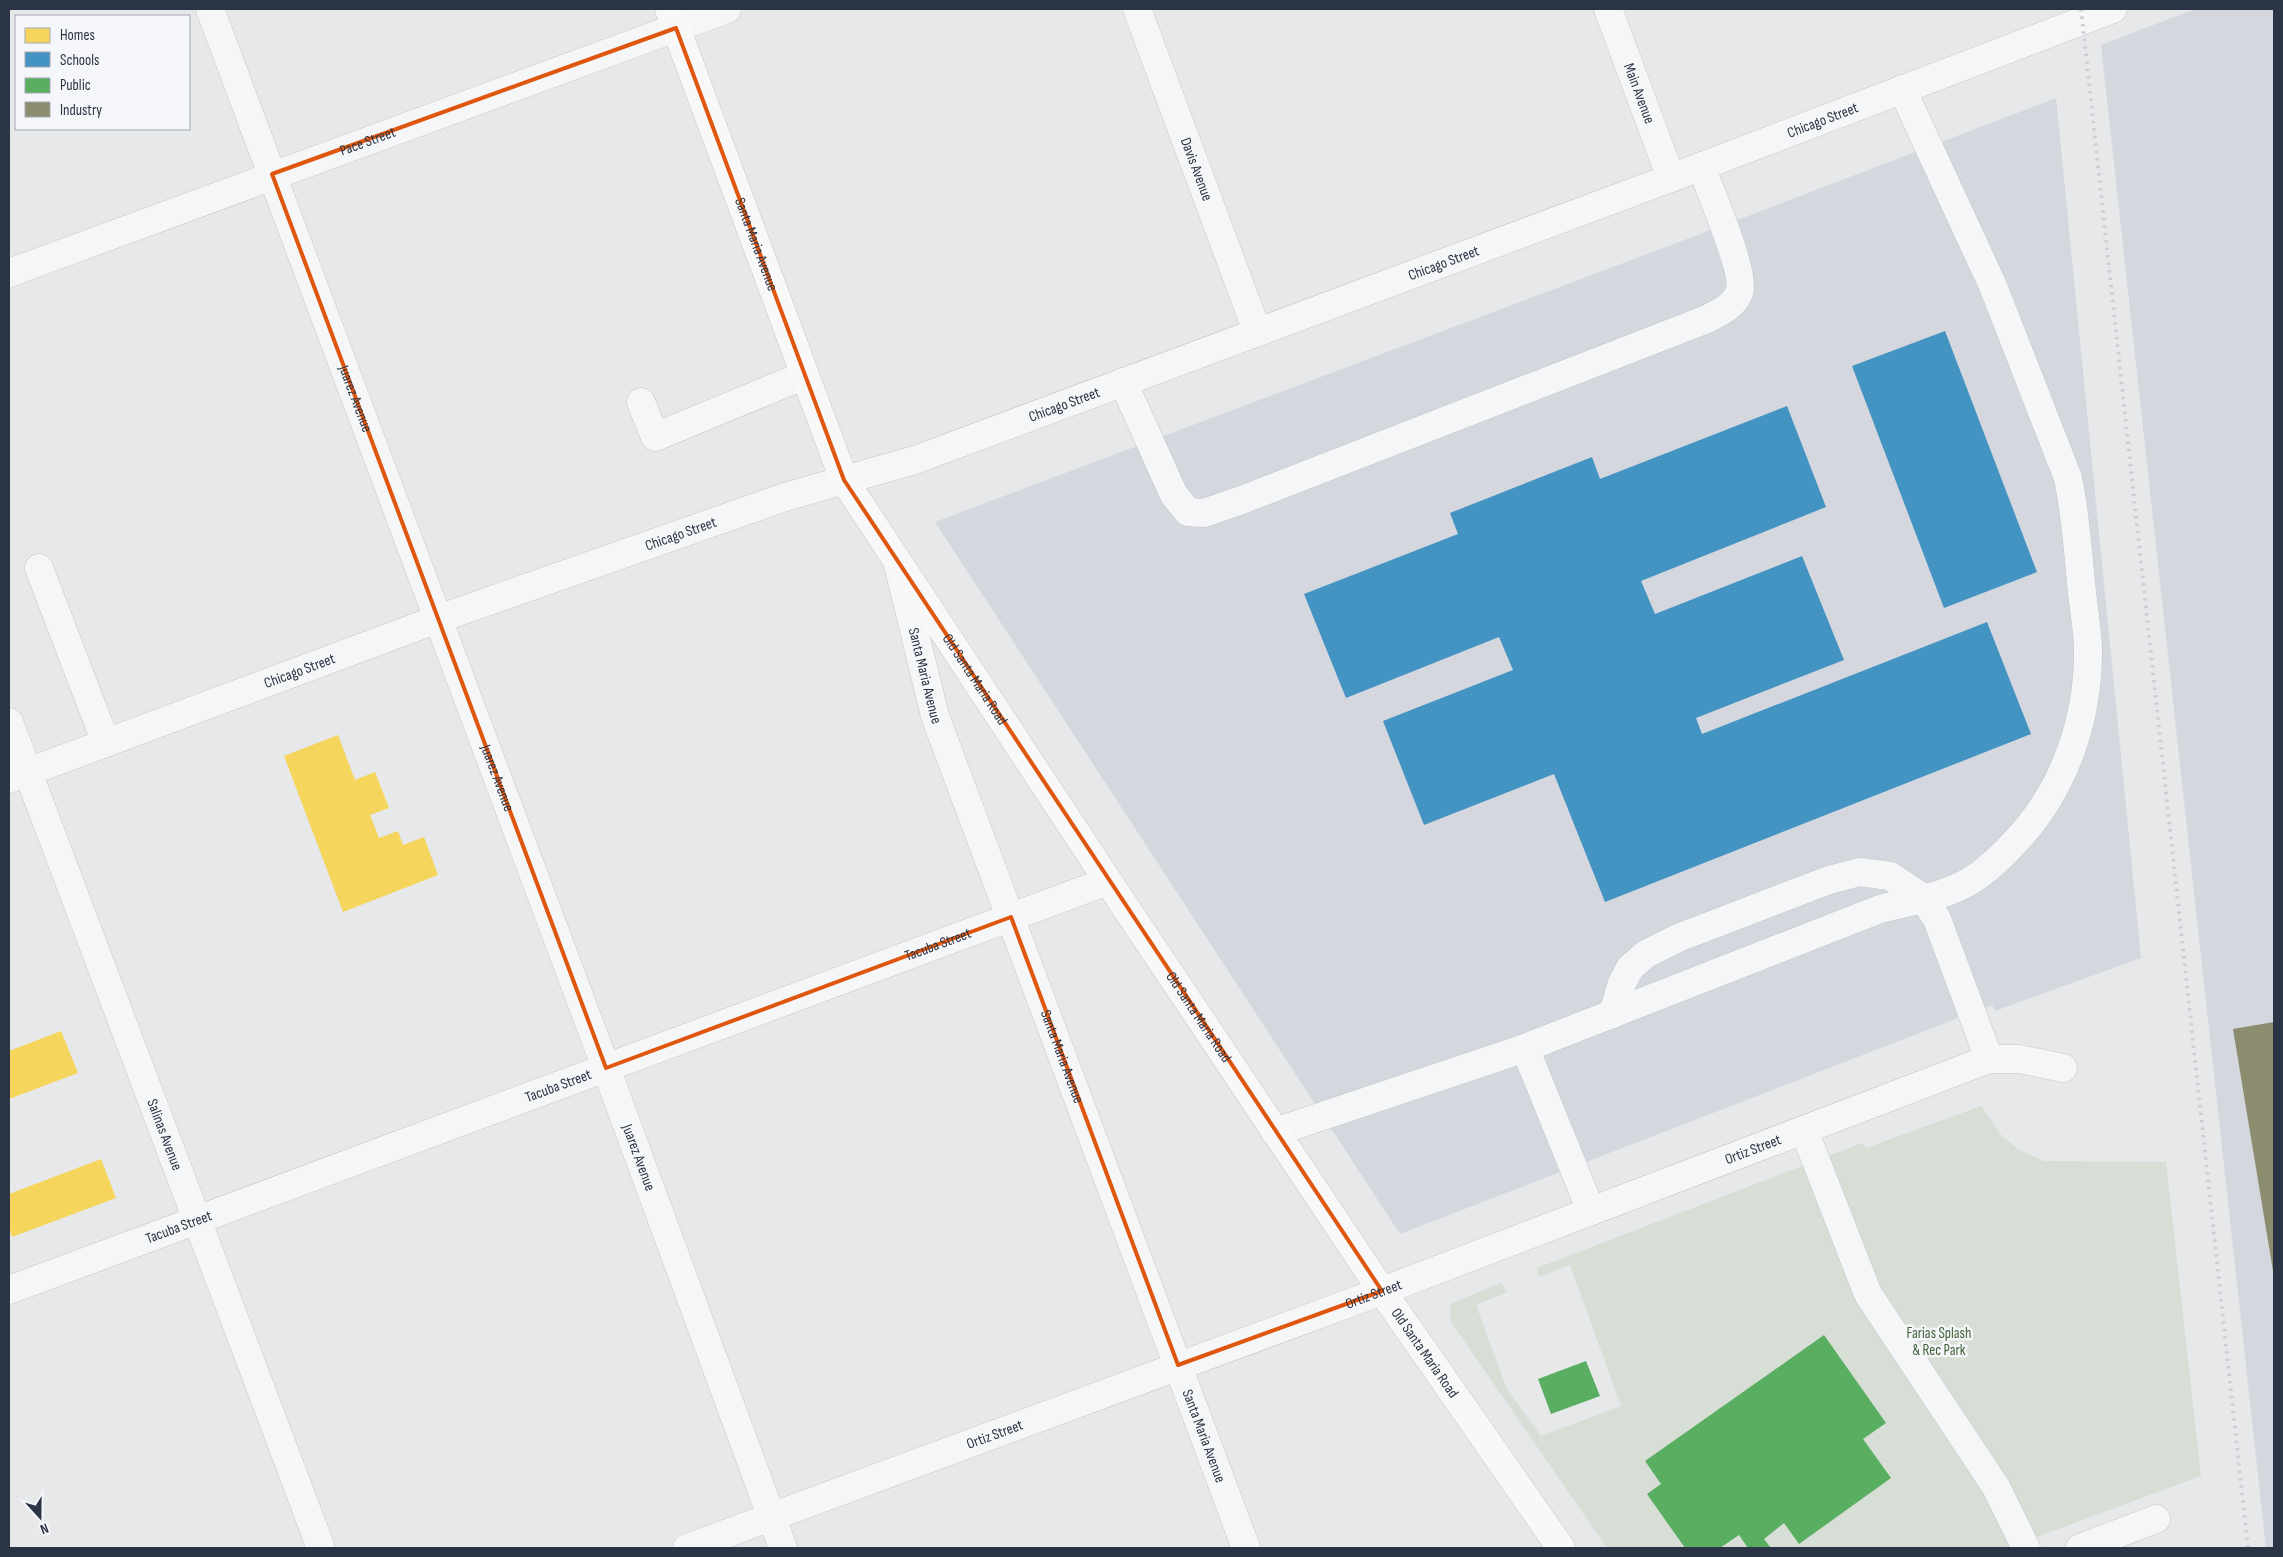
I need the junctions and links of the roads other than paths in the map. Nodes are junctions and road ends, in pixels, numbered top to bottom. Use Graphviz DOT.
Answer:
graph roads {
  1 [pos="210,9"];
  2 [pos="727,9"];
  3 [pos="1137,9"];
  4 [pos="1608,9"];
  5 [pos="2109,10"];
  6 [pos="2069,17"];
  7 [pos="672,18"];
  8 [pos="1902,89"];
  9 [pos="1700,166"];
  10 [pos="272,174"];
  11 [pos="1671,178"];
  12 [pos="9,273"];
  13 [pos="1257,331"];
  14 [pos="805,375"];
  15 [pos="1123,382"];
  16 [pos="641,402"];
  17 [pos="844,480"];
  18 [pos="897,560"];
  19 [pos="39,568"];
  20 [pos="438,619"];
  21 [pos="9,722"];
  22 [pos="106,743"];
  23 [pos="18,776"];
  24 [pos="1108,881"];
  25 [pos="1923,898"];
  26 [pos="1011,917"];
  27 [pos="1613,1014"];
  28 [pos="1525,1048"];
  29 [pos="1990,1059"];
  30 [pos="606,1068"];
  31 [pos="2063,1068"];
  32 [pos="1804,1130"];
  33 [pos="1275,1132"];
  34 [pos="1591,1211"];
  35 [pos="197,1220"];
  36 [pos="9,1290"];
  37 [pos="1382,1292"];
  38 [pos="1178,1365"];
  39 [pos="771,1517"];
  40 [pos="2156,1519"];
  41 [pos="321,1548"];
  42 [pos="687,1548"];
  43 [pos="782,1548"];
  44 [pos="1246,1548"];
  45 [pos="1561,1548"];
  46 [pos="2026,1548"];
  47 [pos="2080,1548"];
  1 -- 10 [label="street, Juarez Avenue"];
  2 -- 7 [label="street, Pace Street"];
  3 -- 13 [label="street, Davis Avenue"];
  4 -- 11 [label="street, Main Avenue"];
  5 -- 6 [label="street, Chicago Street"];
  6 -- 8 [label="street, Chicago Street"];
  7 -- 10 [label="street, Pace Street"];
  7 -- 14 [label="main road, Santa Maria Avenue"];
  8 -- 9 [label="street, Chicago Street"];
  8 -- 25 [label="street"];
  9 -- 11 [label="street, Chicago Street"];
  9 -- 15 [label="street"];
  10 -- 12 [label="street, Pace Street"];
  10 -- 20 [label="street, Juarez Avenue"];
  11 -- 13 [label="street, Chicago Street"];
  13 -- 15 [label="street, Chicago Street"];
  14 -- 16 [label="street"];
  14 -- 17 [label="main road, Santa Maria Avenue"];
  15 -- 17 [label="street, Chicago Street"];
  17 -- 18 [label="main road, Old Santa Maria Road"];
  17 -- 20 [label="street, Chicago Street"];
  18 -- 24 [label="main road, Old Santa Maria Road"];
  18 -- 26 [label="street, Santa Maria Avenue"];
  19 -- 22 [label="street"];
  20 -- 22 [label="street, Chicago Street"];
  20 -- 30 [label="street, Juarez Avenue"];
  21 -- 23 [label="street, Salinas Avenue"];
  22 -- 23 [label="street, Chicago Street"];
  23 -- 35 [label="street, Salinas Avenue"];
  24 -- 26 [label="street, Tacuba Street"];
  24 -- 33 [label="main road, Old Santa Maria Road"];
  25 -- 27 [label="street"];
  25 -- 27 [label="street"];
  25 -- 29 [label="street"];
  26 -- 30 [label="street, Tacuba Street"];
  26 -- 38 [label="street, Santa Maria Avenue"];
  27 -- 28 [label="street"];
  28 -- 33 [label="street"];
  28 -- 34 [label="street"];
  29 -- 31 [label="street, Ortiz Street"];
  29 -- 32 [label="street, Ortiz Street"];
  30 -- 35 [label="street, Tacuba Street"];
  30 -- 39 [label="street, Juarez Avenue"];
  32 -- 34 [label="street, Ortiz Street"];
  32 -- 46 [label="street"];
  33 -- 37 [label="main road, Old Santa Maria Road"];
  34 -- 37 [label="street, Ortiz Street"];
  35 -- 36 [label="street, Tacuba Street"];
  35 -- 41 [label="street, Salinas Avenue"];
  37 -- 38 [label="street, Ortiz Street"];
  37 -- 45 [label="main road, Old Santa Maria Road"];
  38 -- 39 [label="street, Ortiz Street"];
  38 -- 44 [label="street, Santa Maria Avenue"];
  39 -- 42 [label="street, Ortiz Street"];
  39 -- 43 [label="street, Juarez Avenue"];
  40 -- 47 [label="street"];
}
